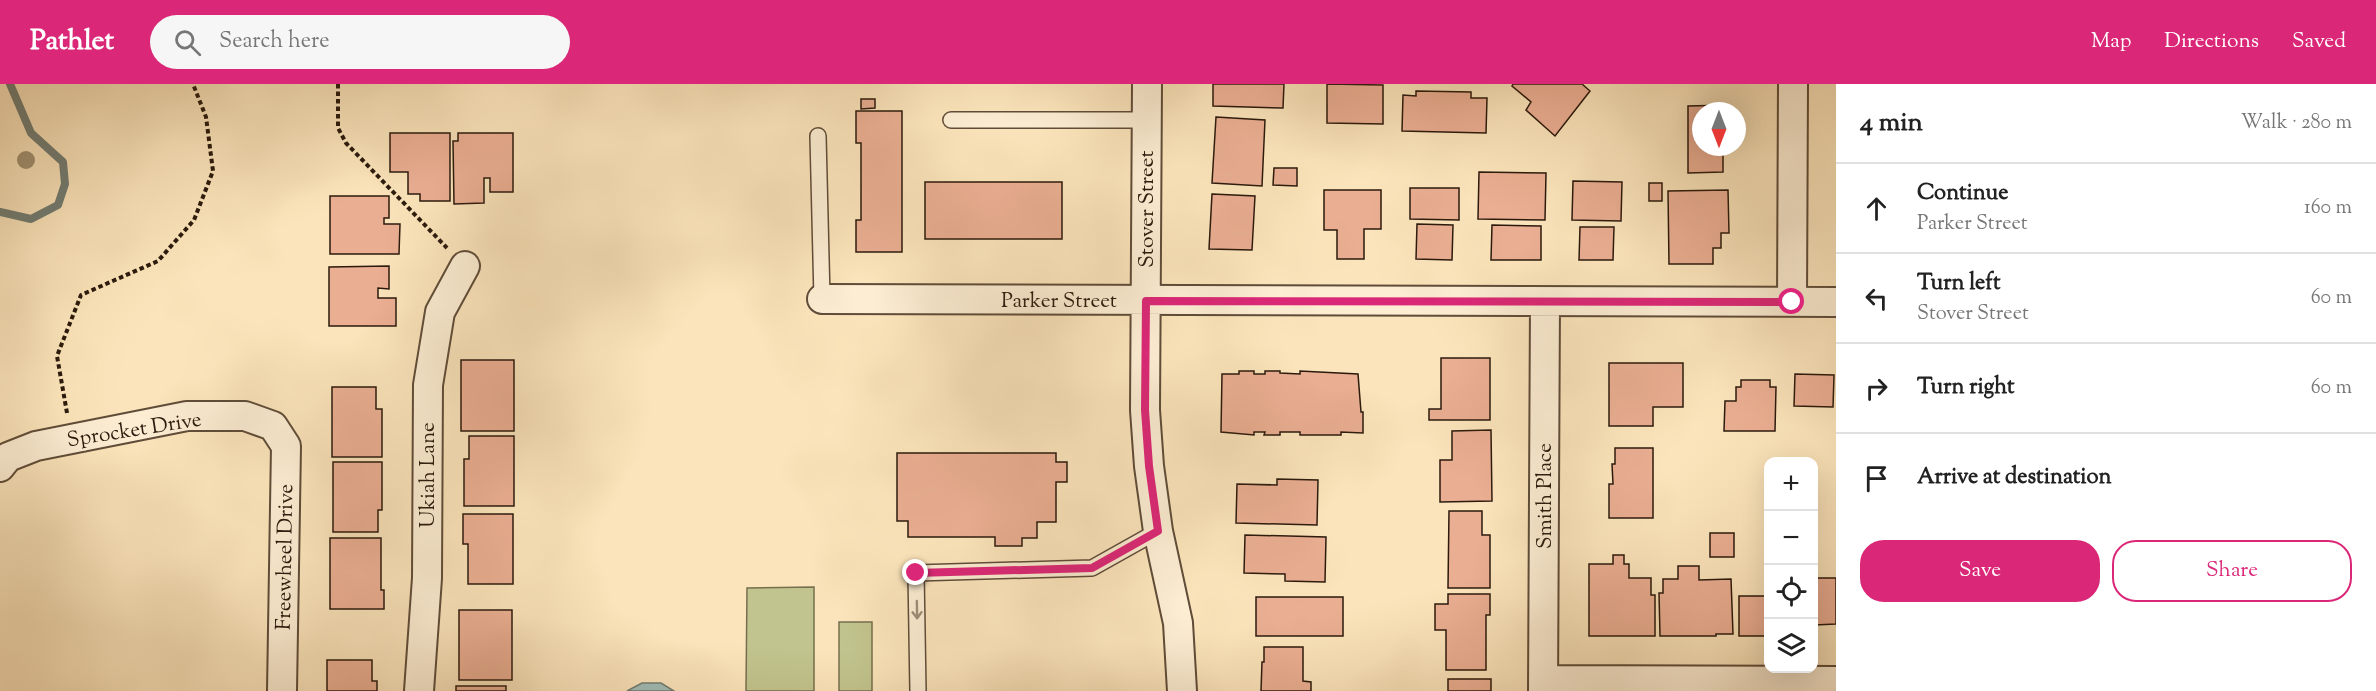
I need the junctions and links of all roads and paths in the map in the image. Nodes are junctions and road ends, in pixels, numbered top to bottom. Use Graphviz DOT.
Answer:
graph roads {
  1 [pos="192,84"];
  2 [pos="338,84"];
  3 [pos="1148,84"];
  4 [pos="1793,84"];
  5 [pos="951,120"];
  6 [pos="1147,120"];
  7 [pos="819,136"];
  8 [pos="465,266"];
  9 [pos="822,299"];
  10 [pos="1146,301"];
  11 [pos="1545,302"];
  12 [pos="1792,302"];
  13 [pos="1836,302"];
  14 [pos="273,426"];
  15 [pos="71,439"];
  16 [pos="0,467"];
  17 [pos="1158,531"];
  18 [pos="1836,681"];
  19 [pos="1543,686"];
  20 [pos="282,691"];
  21 [pos="419,691"];
  22 [pos="918,691"];
  23 [pos="1182,691"];
  1 -- 15 [label="path"];
  2 -- 8 [label="path"];
  3 -- 6 [label="street, Stover Street"];
  4 -- 12 [label="street"];
  5 -- 6 [label="lane"];
  6 -- 10 [label="street, Stover Street"];
  7 -- 9 [label="lane"];
  8 -- 21 [label="street, Ukiah Lane"];
  9 -- 10 [label="street, Parker Street"];
  10 -- 11 [label="street, Parker Street"];
  10 -- 17 [label="street, Stover Street"];
  11 -- 12 [label="street, Parker Street"];
  11 -- 19 [label="street, Smith Place"];
  12 -- 13 [label="street, Parker Street"];
  14 -- 15 [label="street, Sprocket Drive"];
  14 -- 20 [label="street, Freewheel Drive"];
  15 -- 16 [label="street, Sprocket Drive"];
  17 -- 22 [label="lane, one-way"];
  17 -- 23 [label="street, Stover Street"];
  18 -- 19 [label="street"];
}
